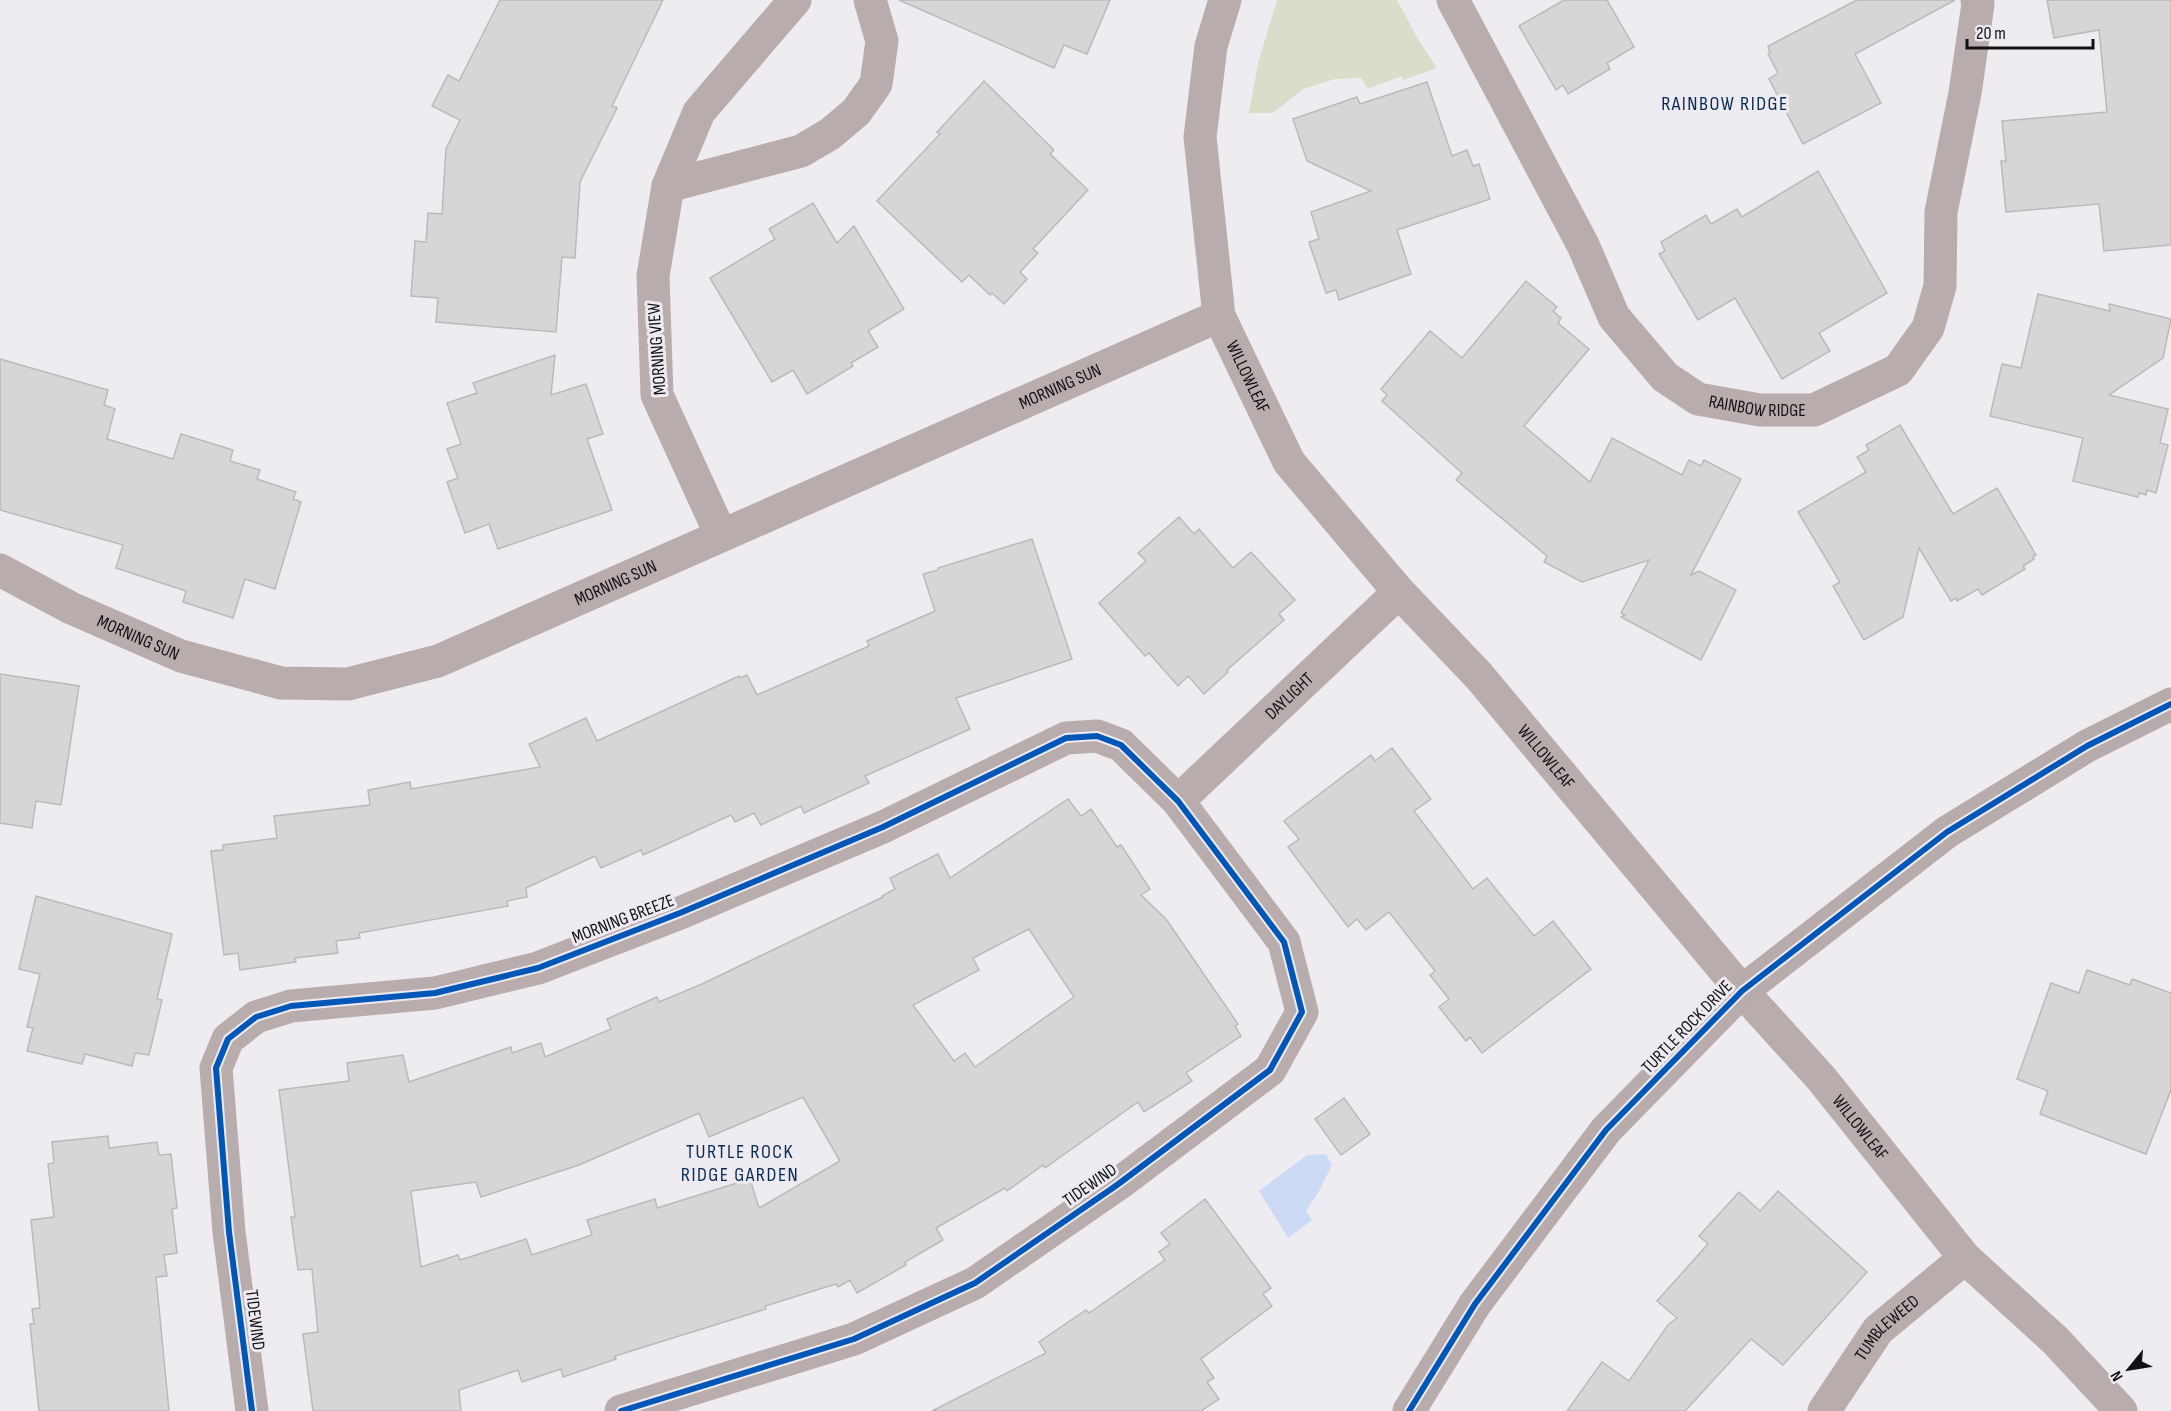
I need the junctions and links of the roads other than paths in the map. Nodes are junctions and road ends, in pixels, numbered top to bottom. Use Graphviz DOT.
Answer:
graph roads {
  1 [pos="795,0"];
  2 [pos="870,0"];
  3 [pos="1225,0"];
  4 [pos="1453,0"];
  5 [pos="1977,0"];
  6 [pos="668,186"];
  7 [pos="1219,316"];
  8 [pos="722,535"];
  9 [pos="0,570"];
  10 [pos="1399,592"];
  11 [pos="2171,704"];
  12 [pos="1179,801"];
  13 [pos="1742,991"];
  14 [pos="229,1232"];
  15 [pos="1965,1258"];
  16 [pos="252,1411"];
  17 [pos="621,1411"];
  18 [pos="1409,1411"];
  19 [pos="1824,1411"];
  20 [pos="2121,1411"];
  1 -- 6 [label="street, MORNING VIEW"];
  2 -- 6 [label="street"];
  3 -- 7 [label="street, WILLOWLEAF"];
  4 -- 5 [label="street, RAINBOW RIDGE"];
  6 -- 8 [label="street, MORNING VIEW"];
  7 -- 8 [label="street, MORNING SUN"];
  7 -- 10 [label="street, WILLOWLEAF"];
  8 -- 9 [label="street, MORNING SUN"];
  10 -- 12 [label="street, DAYLIGHT"];
  10 -- 13 [label="street, WILLOWLEAF"];
  11 -- 13 [label="street, TURTLE ROCK DRIVE"];
  12 -- 14 [label="street, MORNING BREEZE"];
  12 -- 17 [label="street, TIDEWIND"];
  13 -- 15 [label="street, WILLOWLEAF"];
  13 -- 18 [label="street, TURTLE ROCK DRIVE"];
  14 -- 16 [label="street, TIDEWIND"];
  15 -- 19 [label="street, TUMBLEWEED"];
  15 -- 20 [label="street, WILLOWLEAF"];
}
